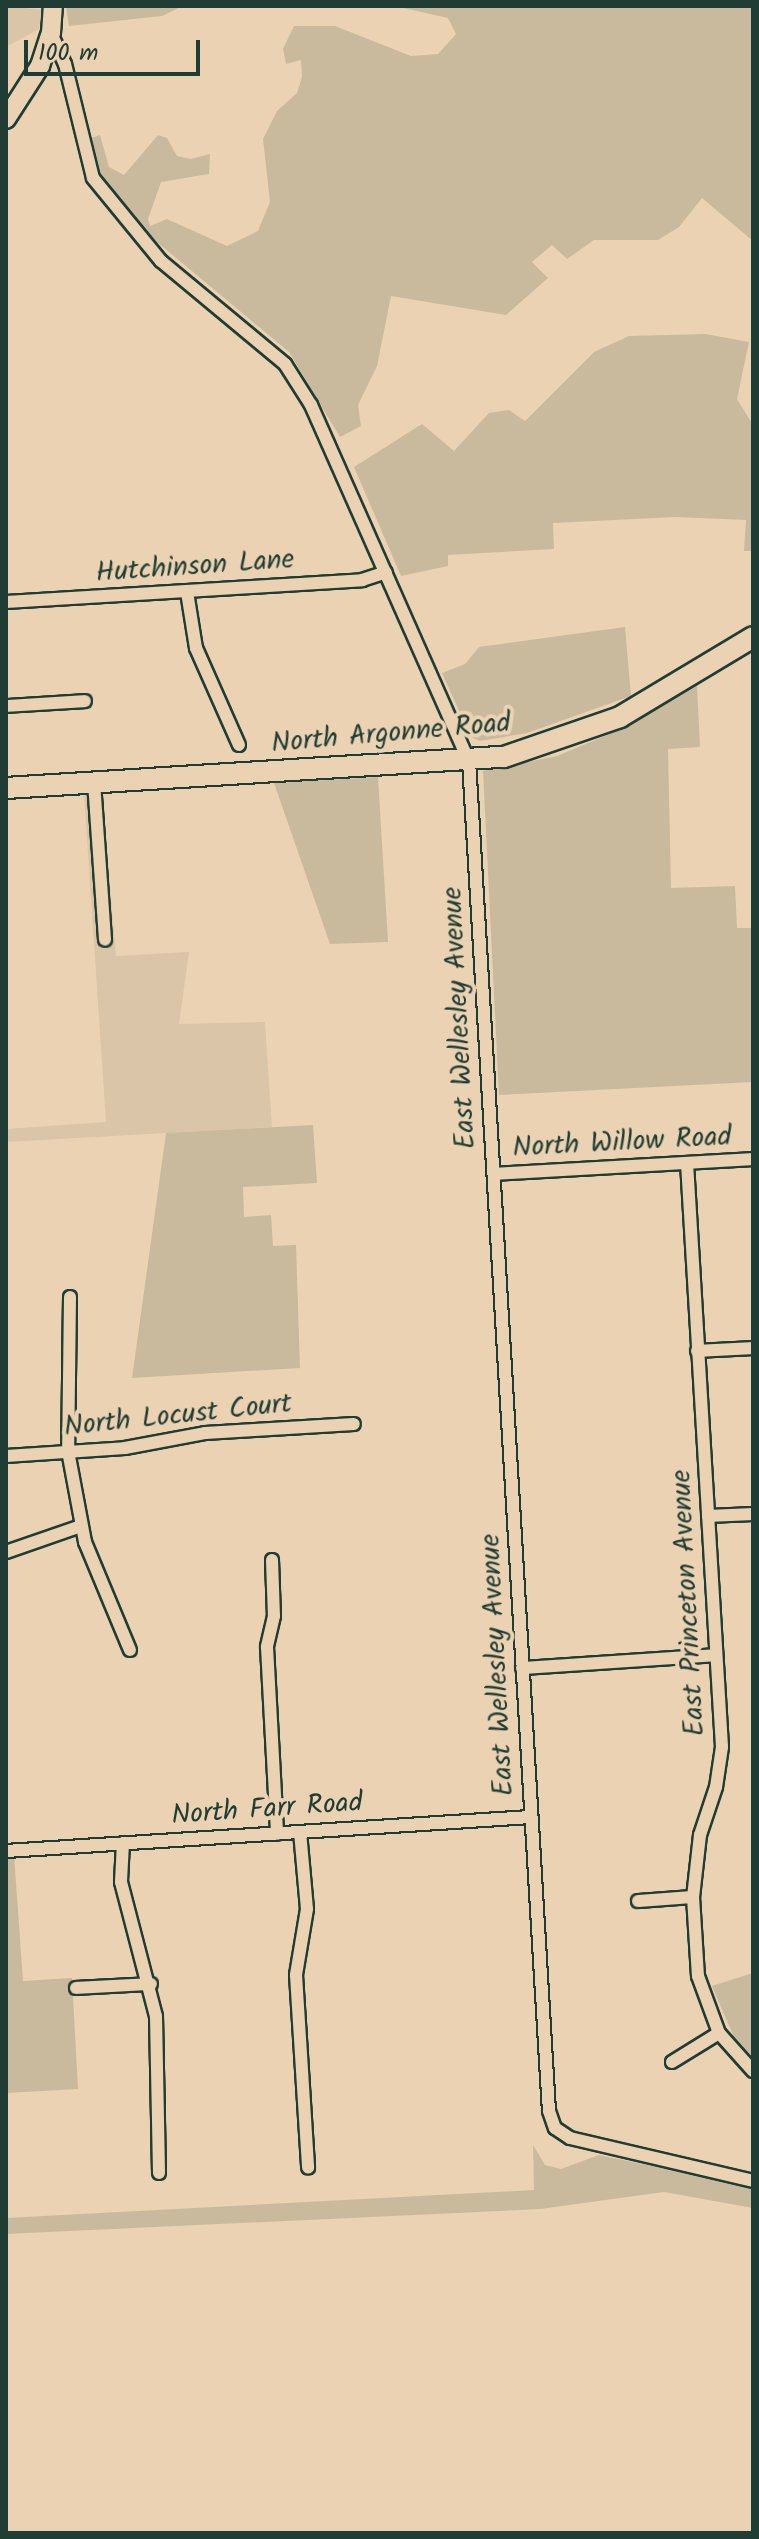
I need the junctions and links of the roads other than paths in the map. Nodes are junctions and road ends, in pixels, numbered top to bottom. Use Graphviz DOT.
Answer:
graph roads {
  1 [pos="53,6"];
  2 [pos="51,33"];
  3 [pos="6,119"];
  4 [pos="386,572"];
  5 [pos="187,592"];
  6 [pos="6,602"];
  7 [pos="753,637"];
  8 [pos="85,701"];
  9 [pos="6,706"];
  10 [pos="239,745"];
  11 [pos="469,761"];
  12 [pos="94,782"];
  13 [pos="6,788"];
  14 [pos="105,940"];
  15 [pos="753,1159"];
  16 [pos="687,1163"];
  17 [pos="494,1174"];
  18 [pos="70,1297"];
  19 [pos="753,1348"];
  20 [pos="697,1351"];
  21 [pos="354,1424"];
  22 [pos="68,1451"];
  23 [pos="6,1456"];
  24 [pos="753,1514"];
  25 [pos="708,1516"];
  26 [pos="81,1526"];
  27 [pos="6,1552"];
  28 [pos="272,1560"];
  29 [pos="130,1650"];
  30 [pos="716,1655"];
  31 [pos="522,1668"];
  32 [pos="531,1817"];
  33 [pos="300,1832"];
  34 [pos="277,1834"];
  35 [pos="123,1843"];
  36 [pos="6,1851"];
  37 [pos="693,1897"];
  38 [pos="638,1901"];
  39 [pos="151,1984"];
  40 [pos="76,1988"];
  41 [pos="719,2033"];
  42 [pos="672,2062"];
  43 [pos="753,2071"];
  44 [pos="308,2168"];
  45 [pos="159,2173"];
  46 [pos="753,2181"];
  1 -- 2 [label="main road"];
  2 -- 3 [label="main road"];
  2 -- 4 [label="street, East Wellesley Avenue"];
  4 -- 5 [label="street, Hutchinson Lane"];
  4 -- 11 [label="street, East Wellesley Avenue"];
  5 -- 6 [label="street, Hutchinson Lane"];
  5 -- 10 [label="street"];
  7 -- 11 [label="main road, North Argonne Road"];
  8 -- 9 [label="street"];
  11 -- 12 [label="main road, North Argonne Road"];
  11 -- 17 [label="street, East Wellesley Avenue"];
  12 -- 13 [label="main road, North Argonne Road"];
  12 -- 14 [label="street"];
  15 -- 16 [label="street, North Willow Road"];
  16 -- 17 [label="street, North Willow Road"];
  16 -- 20 [label="street, East Princeton Avenue"];
  17 -- 31 [label="street, East Wellesley Avenue"];
  18 -- 22 [label="street"];
  19 -- 20 [label="street"];
  20 -- 25 [label="street, East Princeton Avenue"];
  21 -- 22 [label="street, North Locust Court"];
  22 -- 23 [label="street, North Locust Court"];
  22 -- 26 [label="street"];
  24 -- 25 [label="street"];
  25 -- 30 [label="street, East Princeton Avenue"];
  26 -- 27 [label="street"];
  26 -- 29 [label="street"];
  28 -- 34 [label="street"];
  30 -- 31 [label="street"];
  30 -- 37 [label="street, East Princeton Avenue"];
  31 -- 32 [label="street, East Wellesley Avenue"];
  32 -- 33 [label="street, North Farr Road"];
  32 -- 46 [label="street, East Wellesley Avenue"];
  33 -- 34 [label="street, North Farr Road"];
  33 -- 44 [label="street"];
  34 -- 35 [label="street, North Farr Road"];
  35 -- 36 [label="street, North Farr Road"];
  35 -- 39 [label="street"];
  37 -- 38 [label="street"];
  37 -- 41 [label="street, East Princeton Avenue"];
  39 -- 40 [label="street"];
  39 -- 45 [label="street"];
  41 -- 42 [label="street"];
  41 -- 43 [label="street"];
}
